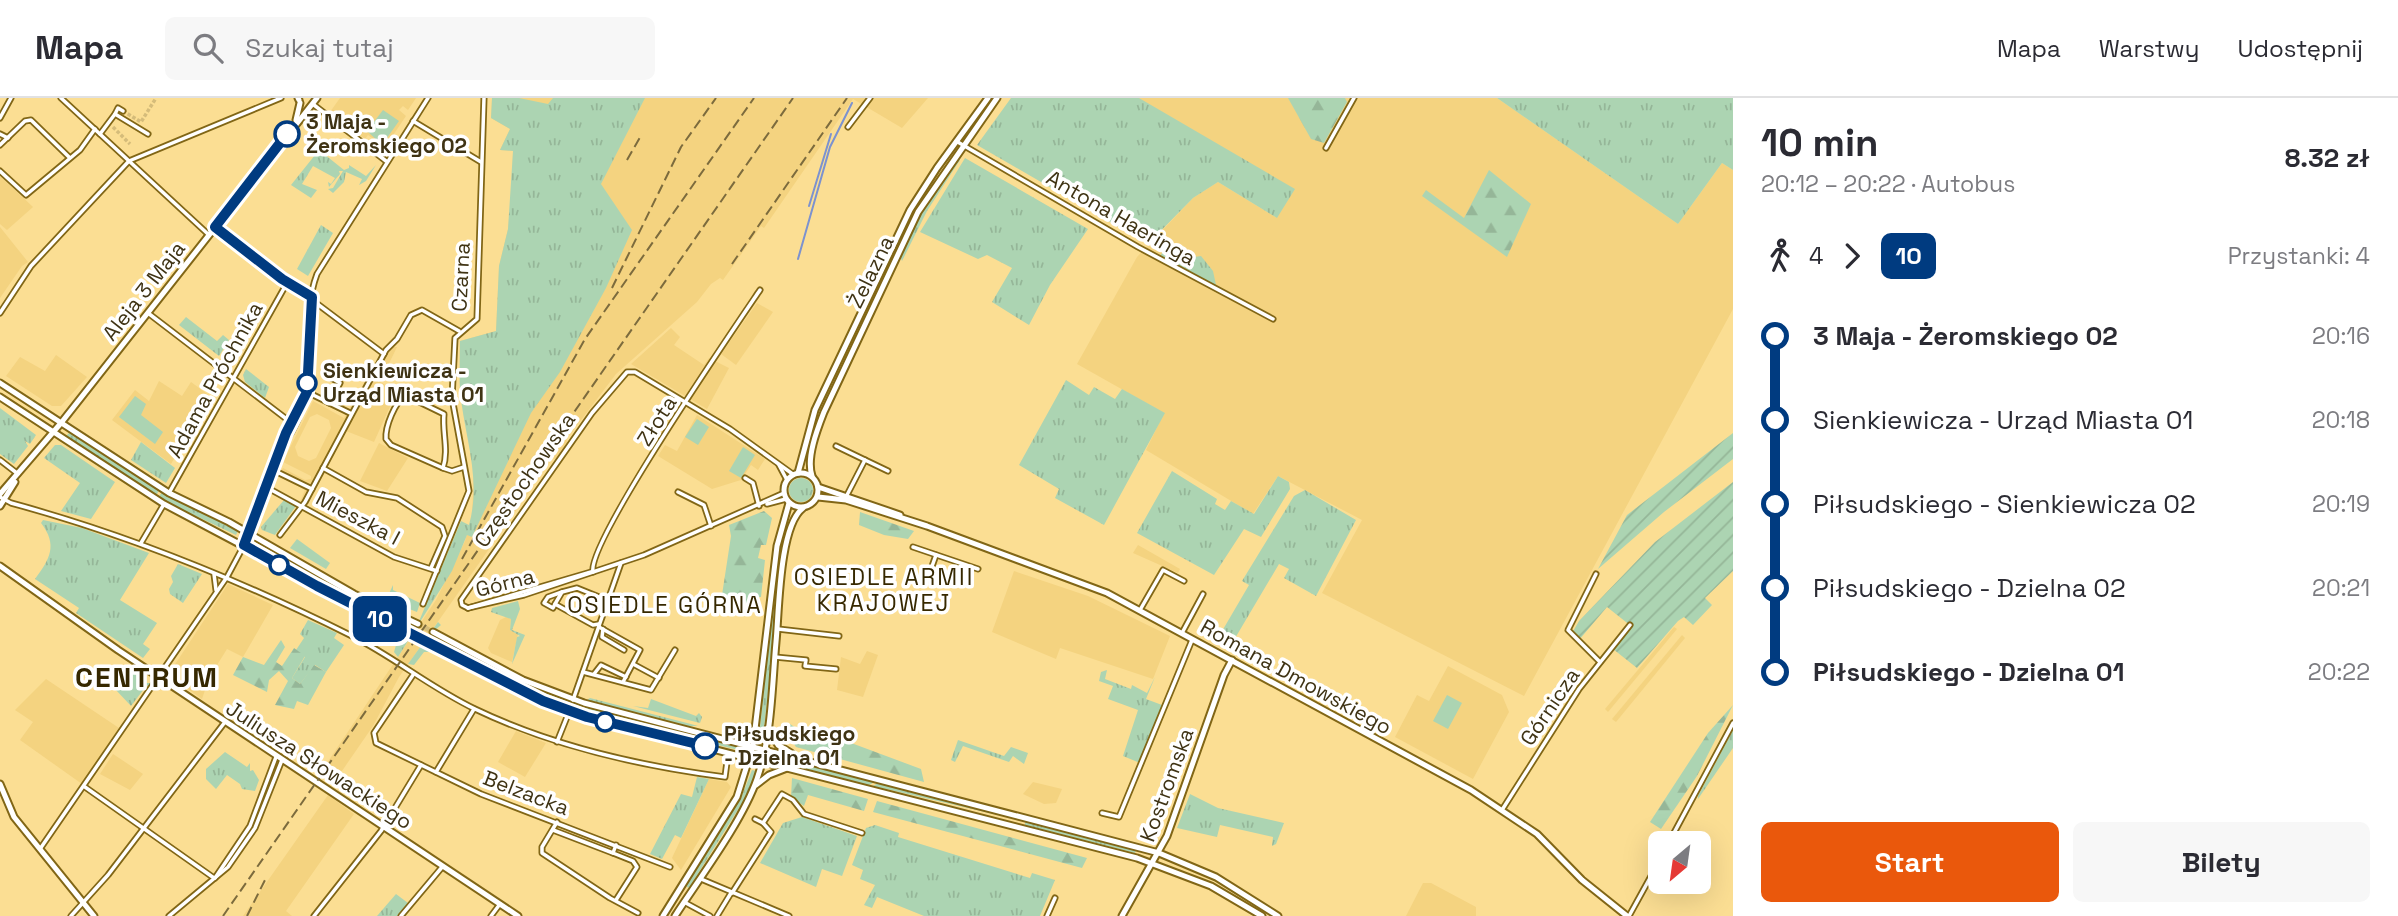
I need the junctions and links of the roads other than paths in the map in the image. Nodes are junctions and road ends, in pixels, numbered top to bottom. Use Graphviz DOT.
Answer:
graph roads {
  1 [pos="10,98"];
  2 [pos="61,98"];
  3 [pos="281,98"];
  4 [pos="317,98"];
  5 [pos="428,98"];
  6 [pos="484,98"];
  7 [pos="870,98"];
  8 [pos="988,98"];
  9 [pos="997,98"];
  10 [pos="1354,98"];
  11 [pos="299,100"];
  12 [pos="311,106"];
  13 [pos="123,111"];
  14 [pos="115,114"];
  15 [pos="0,118"];
  16 [pos="413,121"];
  17 [pos="293,126"];
  18 [pos="848,127"];
  19 [pos="95,130"];
  20 [pos="0,134"];
  21 [pos="148,134"];
  22 [pos="100,135"];
  23 [pos="8,138"];
  24 [pos="956,141"];
  25 [pos="0,145"];
  26 [pos="962,145"];
  27 [pos="1326,148"];
  28 [pos="69,156"];
  29 [pos="129,161"];
  30 [pos="386,161"];
  31 [pos="481,162"];
  32 [pos="0,172"];
  33 [pos="26,195"];
  34 [pos="31,200"];
  35 [pos="215,227"];
  36 [pos="209,234"];
  37 [pos="287,283"];
  38 [pos="760,290"];
  39 [pos="312,297"];
  40 [pos="0,313"];
  41 [pos="148,313"];
  42 [pos="1273,319"];
  43 [pos="459,331"];
  44 [pos="384,354"];
  45 [pos="326,375"];
  46 [pos="233,379"];
  47 [pos="0,383"];
  48 [pos="307,392"];
  49 [pos="0,397"];
  50 [pos="328,402"];
  51 [pos="687,403"];
  52 [pos="350,413"];
  53 [pos="41,423"];
  54 [pos="61,423"];
  55 [pos="293,424"];
  56 [pos="54,432"];
  57 [pos="45,443"];
  58 [pos="836,446"];
  59 [pos="0,460"];
  60 [pos="865,460"];
  61 [pos="778,463"];
  62 [pos="465,467"];
  63 [pos="322,468"];
  64 [pos="443,468"];
  65 [pos="272,470"];
  66 [pos="888,471"];
  67 [pos="796,474"];
  68 [pos="19,475"];
  69 [pos="812,476"];
  70 [pos="745,478"];
  71 [pos="787,480"];
  72 [pos="266,487"];
  73 [pos="818,487"];
  74 [pos="312,489"];
  75 [pos="678,492"];
  76 [pos="169,493"];
  77 [pos="1,497"];
  78 [pos="818,497"];
  79 [pos="846,497"];
  80 [pos="786,498"];
  81 [pos="164,504"];
  82 [pos="760,505"];
  83 [pos="0,506"];
  84 [pos="301,506"];
  85 [pos="803,508"];
  86 [pos="711,526"];
  87 [pos="250,534"];
  88 [pos="279,535"];
  89 [pos="141,543"];
  90 [pos="244,545"];
  91 [pos="913,547"];
  92 [pos="936,555"];
  93 [pos="621,562"];
  94 [pos="0,566"];
  95 [pos="430,568"];
  96 [pos="978,569"];
  97 [pos="437,571"];
  98 [pos="593,572"];
  99 [pos="930,572"];
  100 [pos="214,573"];
  101 [pos="1596,574"];
  102 [pos="227,577"];
  103 [pos="1184,581"];
  104 [pos="562,592"];
  105 [pos="1203,594"];
  106 [pos="214,595"];
  107 [pos="609,601"];
  108 [pos="423,604"];
  109 [pos="555,604"];
  110 [pos="468,608"];
  111 [pos="1140,610"];
  112 [pos="418,624"];
  113 [pos="593,625"];
  114 [pos="1630,625"];
  115 [pos="600,627"];
  116 [pos="778,629"];
  117 [pos="433,632"];
  118 [pos="597,633"];
  119 [pos="1182,633"];
  120 [pos="411,635"];
  121 [pos="839,636"];
  122 [pos="1193,638"];
  123 [pos="426,643"];
  124 [pos="624,650"];
  125 [pos="676,650"];
  126 [pos="775,657"];
  127 [pos="1232,660"];
  128 [pos="1600,662"];
  129 [pos="633,664"];
  130 [pos="836,669"];
  131 [pos="583,672"];
  132 [pos="413,675"];
  133 [pos="594,675"];
  134 [pos="159,677"];
  135 [pos="626,677"];
  136 [pos="659,678"];
  137 [pos="623,682"];
  138 [pos="573,699"];
  139 [pos="474,709"];
  140 [pos="569,712"];
  141 [pos="225,722"];
  142 [pos="1733,723"];
  143 [pos="767,726"];
  144 [pos="557,742"];
  145 [pos="753,746"];
  146 [pos="764,749"];
  147 [pos="728,752"];
  148 [pos="279,758"];
  149 [pos="751,758"];
  150 [pos="800,758"];
  151 [pos="762,761"];
  152 [pos="421,765"];
  153 [pos="788,767"];
  154 [pos="436,772"];
  155 [pos="0,784"];
  156 [pos="85,787"];
  157 [pos="754,787"];
  158 [pos="1502,810"];
  159 [pos="1013,813"];
  160 [pos="1102,813"];
  161 [pos="755,819"];
  162 [pos="556,822"];
  163 [pos="1002,822"];
  164 [pos="763,823"];
  165 [pos="384,826"];
  166 [pos="144,828"];
  167 [pos="553,830"];
  168 [pos="1675,831"];
  169 [pos="582,832"];
  170 [pos="862,833"];
  171 [pos="579,840"];
  172 [pos="616,845"];
  173 [pos="40,849"];
  174 [pos="613,853"];
  175 [pos="1160,853"];
  176 [pos="1154,863"];
  177 [pos="443,866"];
  178 [pos="670,867"];
  179 [pos="215,878"];
  180 [pos="699,878"];
  181 [pos="1648,881"];
  182 [pos="732,893"];
  183 [pos="1055,898"];
  184 [pos="616,900"];
  185 [pos="684,902"];
  186 [pos="84,903"];
  187 [pos="500,904"];
  188 [pos="638,913"];
  189 [pos="701,914"];
  190 [pos="71,916"];
  191 [pos="94,916"];
  192 [pos="169,916"];
  193 [pos="314,916"];
  194 [pos="401,916"];
  195 [pos="491,916"];
  196 [pos="518,916"];
  197 [pos="663,916"];
  198 [pos="675,916"];
  199 [pos="710,916"];
  200 [pos="717,916"];
  201 [pos="789,916"];
  202 [pos="1048,916"];
  203 [pos="1122,916"];
  204 [pos="1262,916"];
  205 [pos="1278,916"];
  206 [pos="1628,916"];
  1 -- 15 [label="street"];
  2 -- 19 [label="street"];
  3 -- 29 [label="street"];
  4 -- 12 [label="street, Aleja 3 Maja"];
  5 -- 16 [label="street"];
  6 -- 31 [label="street, Czarna"];
  7 -- 18 [label="street"];
  8 -- 24 [label="street, Żelazna"];
  9 -- 26 [label="street, Żelazna"];
  10 -- 27 [label="street"];
  11 -- 12 [label="street"];
  11 -- 17 [label="street, Aleja 3 Maja"];
  12 -- 17 [label="street, Aleja 3 Maja"];
  12 -- 30 [label="street"];
  13 -- 14 [label="street"];
  14 -- 21 [label="street"];
  14 -- 22 [label="street"];
  16 -- 30 [label="street"];
  16 -- 31 [label="street"];
  17 -- 35 [label="street, Aleja 3 Maja"];
  19 -- 22 [label="street"];
  19 -- 28 [label="street"];
  20 -- 23 [label="street"];
  22 -- 29 [label="street"];
  23 -- 25 [label="street"];
  23 -- 28 [label="street"];
  24 -- 26 [label="street, Antona Haeringa"];
  24 -- 67 [label="street, Żelazna"];
  26 -- 42 [label="street, Antona Haeringa"];
  26 -- 69 [label="street, Żelazna"];
  28 -- 33 [label="street"];
  29 -- 36 [label="street"];
  29 -- 40 [label="street"];
  30 -- 39 [label="street"];
  31 -- 43 [label="street, Czarna"];
  32 -- 33 [label="street"];
  33 -- 34 [label="street"];
  35 -- 36 [label="street, Aleja 3 Maja"];
  35 -- 37 [label="street"];
  36 -- 41 [label="street, Aleja 3 Maja"];
  37 -- 39 [label="street"];
  37 -- 46 [label="street, Adama Próchnika"];
  38 -- 51 [label="street, Złota"];
  39 -- 44 [label="street"];
  39 -- 48 [label="street"];
  41 -- 46 [label="street"];
  41 -- 54 [label="street, Aleja 3 Maja"];
  43 -- 44 [label="street"];
  43 -- 62 [label="street, Czarna"];
  44 -- 52 [label="street"];
  45 -- 50 [label="street"];
  46 -- 55 [label="street"];
  46 -- 76 [label="street, Adama Próchnika"];
  47 -- 54 [label="street"];
  48 -- 50 [label="street"];
  48 -- 55 [label="street"];
  49 -- 53 [label="street"];
  50 -- 52 [label="street"];
  51 -- 61 [label="street"];
  51 -- 98 [label="street, Złota"];
  51 -- 110 [label="street, Częstochowska"];
  52 -- 63 [label="street"];
  53 -- 56 [label="street"];
  53 -- 57 [label="street"];
  54 -- 56 [label="street, Aleja 3 Maja"];
  54 -- 76 [label="street"];
  55 -- 65 [label="street"];
  56 -- 57 [label="street, Aleja 3 Maja"];
  56 -- 81 [label="street"];
  57 -- 68 [label="street, Aleja 3 Maja"];
  58 -- 60 [label="street"];
  59 -- 68 [label="street"];
  60 -- 66 [label="street"];
  60 -- 79 [label="street"];
  61 -- 67 [label="street"];
  61 -- 71 [label="street"];
  62 -- 64 [label="street"];
  62 -- 97 [label="street, Czarna"];
  63 -- 74 [label="street"];
  63 -- 95 [label="street"];
  64 -- 64 [label="street"];
  65 -- 72 [label="street"];
  65 -- 74 [label="street"];
  67 -- 69 [label="street"];
  67 -- 71 [label="street"];
  68 -- 77 [label="street, Aleja 3 Maja"];
  69 -- 73 [label="street"];
  70 -- 82 [label="street"];
  71 -- 80 [label="street"];
  72 -- 84 [label="street, Mieszka I"];
  72 -- 87 [label="street"];
  73 -- 78 [label="street"];
  73 -- 79 [label="street, Romana Dmowskiego"];
  74 -- 84 [label="street"];
  75 -- 86 [label="street"];
  76 -- 87 [label="street"];
  77 -- 83 [label="street, Aleja 3 Maja"];
  77 -- 89 [label="street"];
  78 -- 79 [label="street, Romana Dmowskiego"];
  78 -- 85 [label="street"];
  79 -- 111 [label="street, Romana Dmowskiego"];
  80 -- 82 [label="street, Górna"];
  80 -- 85 [label="street"];
  80 -- 145 [label="street"];
  81 -- 89 [label="street"];
  81 -- 90 [label="street"];
  82 -- 86 [label="street, Górna"];
  84 -- 88 [label="street"];
  84 -- 95 [label="street, Mieszka I"];
  85 -- 116 [label="street"];
  86 -- 93 [label="street, Górna"];
  87 -- 90 [label="street"];
  87 -- 112 [label="street"];
  89 -- 100 [label="street"];
  90 -- 102 [label="street"];
  90 -- 120 [label="street"];
  91 -- 92 [label="street"];
  92 -- 96 [label="street"];
  92 -- 99 [label="street"];
  93 -- 98 [label="street, Górna"];
  93 -- 107 [label="street"];
  94 -- 134 [label="street, Juliusza Słowackiego"];
  95 -- 97 [label="street, Mieszka I"];
  97 -- 108 [label="street, Czarna"];
  98 -- 110 [label="street, Górna"];
  100 -- 102 [label="street"];
  100 -- 106 [label="street"];
  101 -- 128 [label="street"];
  102 -- 106 [label="street"];
  102 -- 132 [label="street"];
  103 -- 111 [label="street"];
  104 -- 107 [label="street"];
  104 -- 109 [label="street"];
  104 -- 109 [label="street"];
  105 -- 119 [label="street"];
  106 -- 134 [label="street"];
  107 -- 115 [label="street"];
  109 -- 113 [label="street"];
  111 -- 119 [label="street, Romana Dmowskiego"];
  113 -- 115 [label="street"];
  113 -- 118 [label="street"];
  114 -- 128 [label="street, Górnicza"];
  115 -- 118 [label="street"];
  115 -- 124 [label="street"];
  115 -- 129 [label="street"];
  116 -- 121 [label="street"];
  116 -- 126 [label="street"];
  117 -- 138 [label="street"];
  118 -- 131 [label="street"];
  119 -- 122 [label="street, Romana Dmowskiego"];
  122 -- 127 [label="street, Romana Dmowskiego"];
  122 -- 160 [label="street"];
  123 -- 140 [label="street"];
  125 -- 136 [label="street"];
  126 -- 130 [label="street"];
  126 -- 143 [label="street"];
  127 -- 158 [label="street, Romana Dmowskiego"];
  127 -- 175 [label="street, Kostromska"];
  128 -- 158 [label="street, Górnicza"];
  129 -- 135 [label="street"];
  129 -- 136 [label="street"];
  131 -- 133 [label="street"];
  131 -- 138 [label="street"];
  132 -- 139 [label="street"];
  132 -- 152 [label="street, Belzacka"];
  133 -- 135 [label="street"];
  133 -- 137 [label="street"];
  134 -- 141 [label="street, Juliusza Słowackiego"];
  134 -- 156 [label="street"];
  135 -- 137 [label="street"];
  136 -- 137 [label="street"];
  138 -- 145 [label="street"];
  139 -- 144 [label="street"];
  139 -- 154 [label="street"];
  140 -- 144 [label="street"];
  140 -- 147 [label="street"];
  141 -- 148 [label="street, Juliusza Słowackiego"];
  141 -- 166 [label="street"];
  142 -- 168 [label="street"];
  143 -- 146 [label="street"];
  143 -- 150 [label="street"];
  144 -- 147 [label="street"];
  145 -- 146 [label="street"];
  145 -- 149 [label="street"];
  146 -- 150 [label="street"];
  146 -- 151 [label="street"];
  147 -- 149 [label="street"];
  148 -- 165 [label="street, Juliusza Słowackiego"];
  148 -- 179 [label="street"];
  149 -- 151 [label="street"];
  149 -- 197 [label="street"];
  150 -- 159 [label="street"];
  151 -- 153 [label="street"];
  151 -- 157 [label="street"];
  152 -- 154 [label="street, Belzacka"];
  152 -- 165 [label="street"];
  153 -- 157 [label="street"];
  153 -- 163 [label="street"];
  154 -- 162 [label="street, Belzacka"];
  155 -- 173 [label="street"];
  156 -- 166 [label="street"];
  156 -- 173 [label="street"];
  157 -- 180 [label="street"];
  158 -- 206 [label="street, Romana Dmowskiego"];
  159 -- 163 [label="street"];
  159 -- 175 [label="street"];
  161 -- 164 [label="street"];
  162 -- 167 [label="street"];
  162 -- 169 [label="street, Belzacka"];
  163 -- 176 [label="street"];
  164 -- 170 [label="street"];
  164 -- 182 [label="street"];
  165 -- 177 [label="street, Juliusza Słowackiego"];
  165 -- 193 [label="street"];
  166 -- 179 [label="street"];
  166 -- 186 [label="street"];
  167 -- 171 [label="street"];
  167 -- 184 [label="street"];
  169 -- 171 [label="street"];
  169 -- 172 [label="street, Belzacka"];
  171 -- 174 [label="street"];
  172 -- 174 [label="street"];
  172 -- 178 [label="street, Belzacka"];
  173 -- 186 [label="street"];
  174 -- 184 [label="street"];
  175 -- 176 [label="street, Kostromska"];
  175 -- 205 [label="street"];
  176 -- 203 [label="street, Kostromska"];
  176 -- 204 [label="street"];
  177 -- 187 [label="street, Juliusza Słowackiego"];
  177 -- 194 [label="street"];
  179 -- 192 [label="street"];
  180 -- 182 [label="street"];
  180 -- 185 [label="street"];
  181 -- 206 [label="street"];
  182 -- 200 [label="street"];
  182 -- 201 [label="street"];
  183 -- 202 [label="street"];
  184 -- 188 [label="street"];
  185 -- 189 [label="street"];
  185 -- 198 [label="street"];
  186 -- 190 [label="street"];
  186 -- 191 [label="street"];
  187 -- 195 [label="street"];
  187 -- 196 [label="street, Juliusza Słowackiego"];
  189 -- 199 [label="street"];
}
